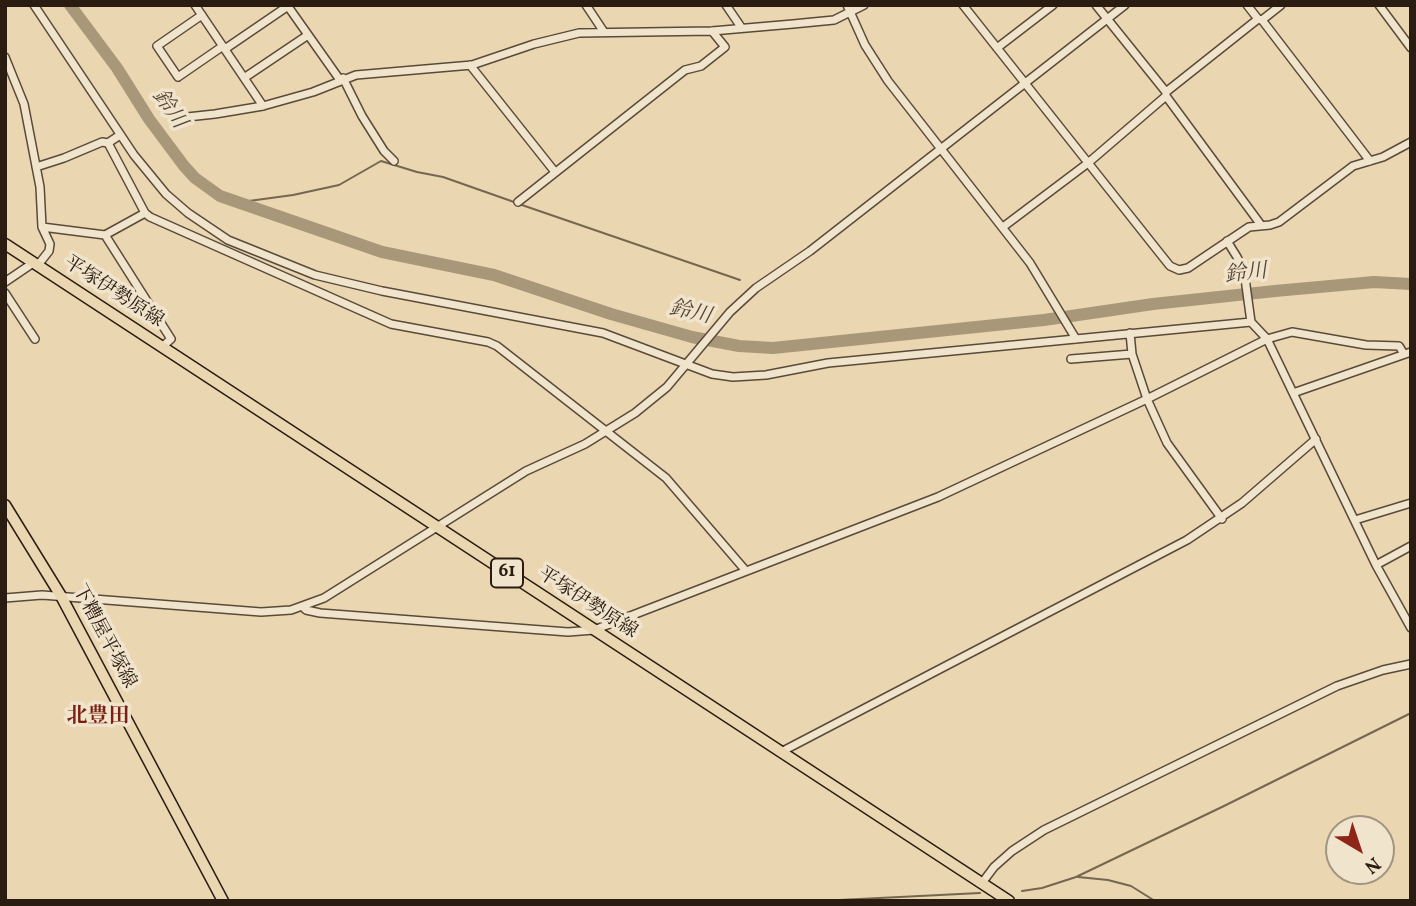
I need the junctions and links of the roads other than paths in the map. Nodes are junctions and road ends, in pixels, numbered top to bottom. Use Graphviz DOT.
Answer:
graph roads {
  1 [pos="34,5"];
  2 [pos="195,5"];
  3 [pos="586,5"];
  4 [pos="726,5"];
  5 [pos="864,5"];
  6 [pos="963,5"];
  7 [pos="1053,5"];
  8 [pos="1096,5"];
  9 [pos="1125,5"];
  10 [pos="1247,5"];
  11 [pos="1281,5"];
  12 [pos="1379,5"];
  13 [pos="288,6"];
  14 [pos="848,10"];
  15 [pos="202,15"];
  16 [pos="1107,20"];
  17 [pos="1260,20"];
  18 [pos="741,27"];
  19 [pos="712,31"];
  20 [pos="604,32"];
  21 [pos="308,35"];
  22 [pos="224,48"];
  23 [pos="997,48"];
  24 [pos="1411,48"];
  25 [pos="5,57"];
  26 [pos="470,65"];
  27 [pos="9,75"];
  28 [pos="244,78"];
  29 [pos="342,79"];
  30 [pos="1025,84"];
  31 [pos="1166,94"];
  32 [pos="263,106"];
  33 [pos="178,118"];
  34 [pos="120,135"];
  35 [pos="1411,142"];
  36 [pos="108,143"];
  37 [pos="941,149"];
  38 [pos="394,161"];
  39 [pos="1370,161"];
  40 [pos="1088,163"];
  41 [pos="36,167"];
  42 [pos="555,172"];
  43 [pos="518,202"];
  44 [pos="145,213"];
  45 [pos="1261,225"];
  46 [pos="42,227"];
  47 [pos="1003,227"];
  48 [pos="104,235"];
  49 [pos="1227,241"];
  50 [pos="5,244"];
  51 [pos="36,264"];
  52 [pos="5,282"];
  53 [pos="5,293"];
  54 [pos="1251,323"];
  55 [pos="1130,334"];
  56 [pos="1075,337"];
  57 [pos="35,339"];
  58 [pos="1267,339"];
  59 [pos="163,346"];
  60 [pos="1408,353"];
  61 [pos="1132,354"];
  62 [pos="1072,359"];
  63 [pos="687,365"];
  64 [pos="1293,393"];
  65 [pos="1147,399"];
  66 [pos="607,432"];
  67 [pos="1316,439"];
  68 [pos="1411,503"];
  69 [pos="5,505"];
  70 [pos="1222,519"];
  71 [pos="1355,520"];
  72 [pos="439,527"];
  73 [pos="1411,546"];
  74 [pos="1376,565"];
  75 [pos="746,571"];
  76 [pos="61,596"];
  77 [pos="5,598"];
  78 [pos="303,607"];
  79 [pos="1411,628"];
  80 [pos="594,630"];
  81 [pos="1411,664"];
  82 [pos="781,752"];
  83 [pos="982,883"];
  84 [pos="223,901"];
  85 [pos="1009,901"];
  1 -- 34 [label="street"];
  2 -- 15 [label="street"];
  3 -- 20 [label="street"];
  4 -- 18 [label="street"];
  5 -- 14 [label="street"];
  6 -- 23 [label="street"];
  7 -- 23 [label="street"];
  8 -- 16 [label="street"];
  9 -- 16 [label="street"];
  10 -- 17 [label="street"];
  11 -- 17 [label="street"];
  12 -- 24 [label="street"];
  13 -- 21 [label="street"];
  13 -- 22 [label="street"];
  14 -- 18 [label="street"];
  14 -- 37 [label="street"];
  15 -- 22 [label="street"];
  15 -- 22 [label="street"];
  16 -- 30 [label="street"];
  16 -- 31 [label="street"];
  17 -- 31 [label="street"];
  17 -- 39 [label="street"];
  18 -- 19 [label="street"];
  19 -- 20 [label="street"];
  19 -- 42 [label="street"];
  20 -- 26 [label="street"];
  21 -- 28 [label="street"];
  21 -- 29 [label="street"];
  22 -- 28 [label="street"];
  23 -- 30 [label="street"];
  25 -- 27 [label="street"];
  26 -- 29 [label="street"];
  26 -- 42 [label="street"];
  27 -- 41 [label="street"];
  28 -- 32 [label="street"];
  29 -- 32 [label="street"];
  29 -- 38 [label="street"];
  30 -- 37 [label="street"];
  30 -- 40 [label="street"];
  31 -- 40 [label="street"];
  31 -- 45 [label="street"];
  32 -- 33 [label="street"];
  34 -- 36 [label="street"];
  34 -- 63 [label="street"];
  35 -- 39 [label="street"];
  36 -- 41 [label="street"];
  36 -- 44 [label="street"];
  37 -- 47 [label="street"];
  37 -- 63 [label="street"];
  39 -- 45 [label="street"];
  40 -- 47 [label="street"];
  40 -- 49 [label="street"];
  41 -- 46 [label="street"];
  42 -- 43 [label="street"];
  44 -- 48 [label="street"];
  44 -- 66 [label="street"];
  45 -- 49 [label="street"];
  46 -- 48 [label="street"];
  46 -- 51 [label="street"];
  47 -- 56 [label="street"];
  48 -- 59 [label="street"];
  49 -- 54 [label="street"];
  50 -- 51 [label="main road, 平塚伊勢原線 / 61"];
  51 -- 52 [label="street"];
  51 -- 59 [label="main road, 平塚伊勢原線 / 61"];
  53 -- 57 [label="street"];
  54 -- 55 [label="street"];
  54 -- 58 [label="street"];
  55 -- 56 [label="street"];
  55 -- 61 [label="street"];
  56 -- 63 [label="street"];
  58 -- 60 [label="street"];
  58 -- 64 [label="street"];
  58 -- 65 [label="street"];
  59 -- 72 [label="main road, 平塚伊勢原線 / 61"];
  60 -- 64 [label="street"];
  61 -- 62 [label="street"];
  61 -- 65 [label="street"];
  63 -- 66 [label="street"];
  64 -- 67 [label="street"];
  65 -- 70 [label="street"];
  65 -- 75 [label="street"];
  66 -- 72 [label="street"];
  66 -- 75 [label="street"];
  67 -- 70 [label="street"];
  67 -- 71 [label="street"];
  68 -- 71 [label="street"];
  69 -- 76 [label="main road, 下糟屋平塚線"];
  70 -- 82 [label="street"];
  71 -- 74 [label="street"];
  72 -- 78 [label="street"];
  72 -- 80 [label="main road, 平塚伊勢原線 / 61"];
  73 -- 74 [label="street"];
  74 -- 79 [label="street"];
  75 -- 80 [label="street"];
  76 -- 77 [label="street"];
  76 -- 78 [label="street"];
  76 -- 84 [label="main road, 下糟屋平塚線"];
  78 -- 80 [label="street"];
  80 -- 82 [label="main road, 平塚伊勢原線 / 61"];
  81 -- 83 [label="street"];
  82 -- 83 [label="main road, 平塚伊勢原線 / 61"];
  83 -- 85 [label="main road, 平塚伊勢原線 / 61"];
}
